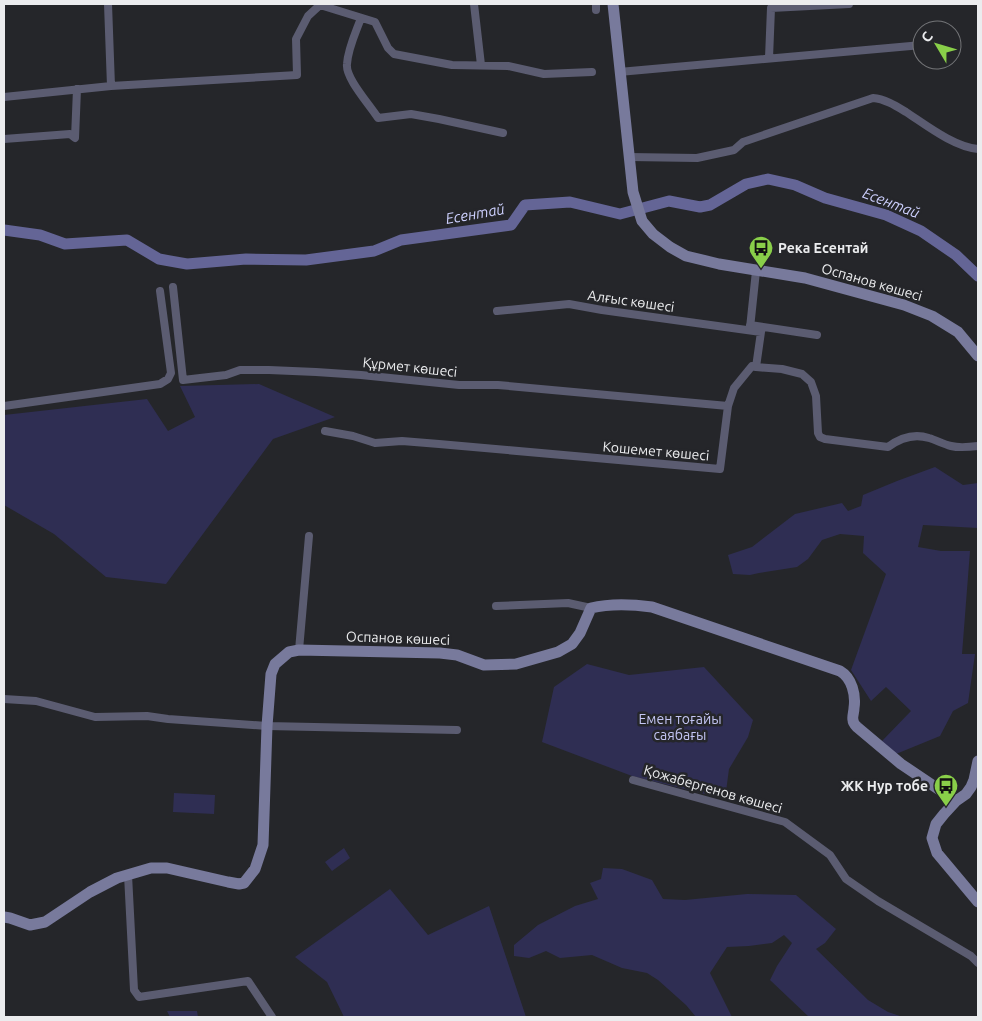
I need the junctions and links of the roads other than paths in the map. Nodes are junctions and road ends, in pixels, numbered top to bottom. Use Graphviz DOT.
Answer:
graph roads {
  1 [pos="108,4"];
  2 [pos="320,4"];
  3 [pos="474,4"];
  4 [pos="613,4"];
  5 [pos="849,4"];
  6 [pos="361,18"];
  7 [pos="912,46"];
  8 [pos="769,58"];
  9 [pos="481,66"];
  10 [pos="592,72"];
  11 [pos="619,72"];
  12 [pos="111,86"];
  13 [pos="77,89"];
  14 [pos="4,97"];
  15 [pos="503,133"];
  16 [pos="4,139"];
  17 [pos="978,149"];
  18 [pos="629,157"];
  19 [pos="756,271"];
  20 [pos="173,287"];
  21 [pos="160,291"];
  22 [pos="497,311"];
  23 [pos="750,328"];
  24 [pos="817,335"];
  25 [pos="978,356"];
  26 [pos="756,367"];
  27 [pos="4,406"];
  28 [pos="728,406"];
  29 [pos="325,431"];
  30 [pos="978,446"];
  31 [pos="309,536"];
  32 [pos="496,606"];
  33 [pos="591,608"];
  34 [pos="299,650"];
  35 [pos="4,699"];
  36 [pos="267,726"];
  37 [pos="457,730"];
  38 [pos="978,760"];
  39 [pos="633,780"];
  40 [pos="956,801"];
  41 [pos="128,875"];
  42 [pos="978,902"];
  43 [pos="4,917"];
  44 [pos="978,963"];
  45 [pos="272,1017"];
  1 -- 12 [label="street"];
  2 -- 6 [label="street"];
  2 -- 12 [label="street"];
  3 -- 9 [label="street"];
  4 -- 11 [label="street, Оспанов көшесі"];
  5 -- 8 [label="street"];
  6 -- 9 [label="street"];
  6 -- 15 [label="street"];
  7 -- 8 [label="street"];
  8 -- 11 [label="street"];
  9 -- 10 [label="street"];
  11 -- 18 [label="street, Оспанов көшесі"];
  12 -- 13 [label="street"];
  13 -- 14 [label="street"];
  13 -- 16 [label="street"];
  17 -- 18 [label="street"];
  18 -- 19 [label="street, Оспанов көшесі"];
  19 -- 23 [label="street"];
  19 -- 25 [label="street, Оспанов көшесі"];
  20 -- 28 [label="street, Құрмет көшесі"];
  21 -- 27 [label="street"];
  22 -- 23 [label="street, Алғыс көшесі"];
  23 -- 24 [label="street, Алғыс көшесі"];
  23 -- 26 [label="street, Алғыс көшесі"];
  26 -- 28 [label="street, Кошемет көшесі"];
  26 -- 30 [label="street"];
  28 -- 29 [label="street, Кошемет көшесі"];
  31 -- 34 [label="street"];
  32 -- 33 [label="street"];
  33 -- 34 [label="street, Оспанов көшесі"];
  33 -- 40 [label="street"];
  34 -- 36 [label="street, Оспанов көшесі"];
  35 -- 36 [label="street"];
  36 -- 37 [label="street"];
  36 -- 41 [label="street, Оспанов көшесі"];
  38 -- 40 [label="street"];
  39 -- 44 [label="street, Қожабергенов көшесі"];
  40 -- 42 [label="street"];
  41 -- 43 [label="street, Оспанов көшесі"];
  41 -- 45 [label="street"];
}
